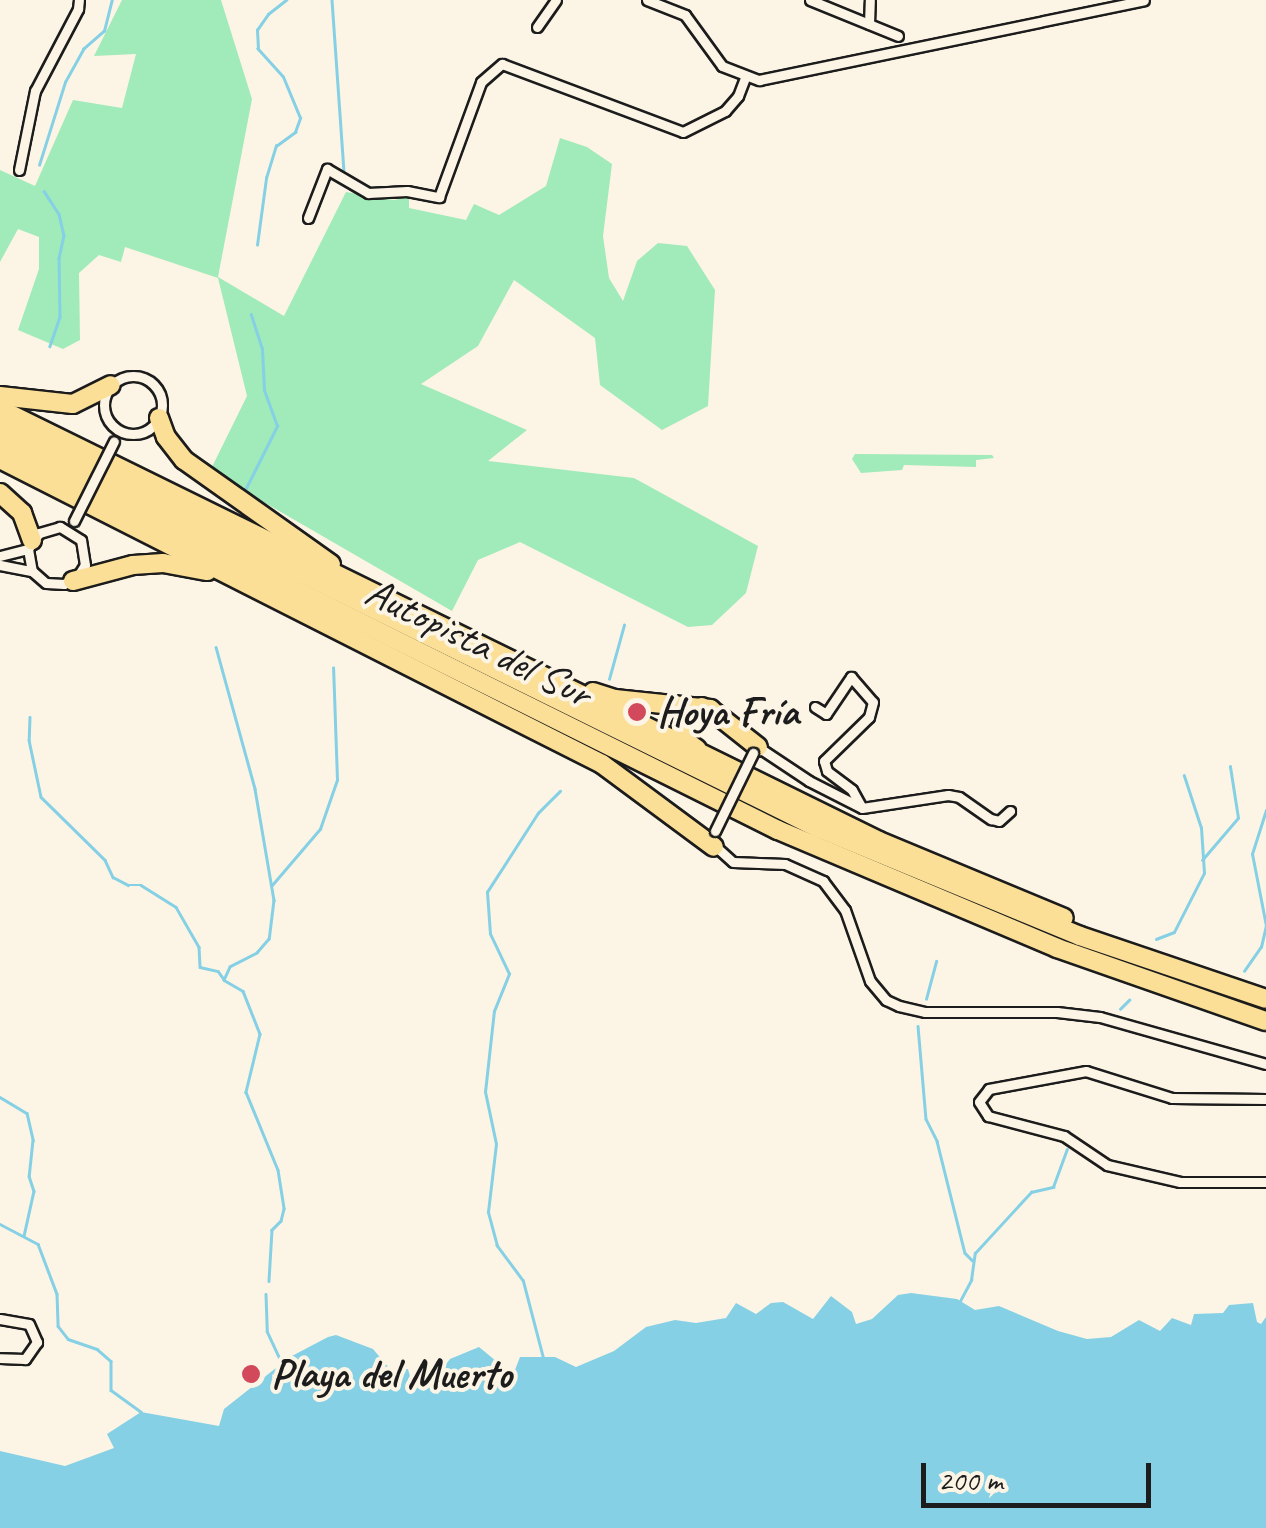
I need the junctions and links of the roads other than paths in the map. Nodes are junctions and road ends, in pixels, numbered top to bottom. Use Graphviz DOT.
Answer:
graph roads {
  1 [pos="78,0"];
  2 [pos="556,0"];
  3 [pos="647,0"];
  4 [pos="810,0"];
  5 [pos="870,0"];
  6 [pos="1144,0"];
  7 [pos="826,3"];
  8 [pos="868,24"];
  9 [pos="537,27"];
  10 [pos="898,36"];
  11 [pos="744,78"];
  12 [pos="20,170"];
  13 [pos="308,218"];
  14 [pos="111,386"];
  15 [pos="0,396"];
  16 [pos="0,409"];
  17 [pos="159,418"];
  18 [pos="0,425"];
  19 [pos="119,430"];
  20 [pos="0,443"];
  21 [pos="0,459"];
  22 [pos="0,494"];
  23 [pos="72,526"];
  24 [pos="30,544"];
  25 [pos="0,556"];
  26 [pos="0,564"];
  27 [pos="32,571"];
  28 [pos="73,580"];
  29 [pos="281,601"];
  30 [pos="390,603"];
  31 [pos="360,640"];
  32 [pos="544,676"];
  33 [pos="471,679"];
  34 [pos="702,707"];
  35 [pos="815,707"];
  36 [pos="755,750"];
  37 [pos="726,768"];
  38 [pos="862,808"];
  39 [pos="1010,811"];
  40 [pos="715,839"];
  41 [pos="1258,997"];
  42 [pos="1266,1021"];
  43 [pos="1266,1064"];
  44 [pos="1266,1099"];
  45 [pos="1266,1182"];
  46 [pos="0,1320"];
  47 [pos="0,1358"];
  1 -- 12 [label="street"];
  2 -- 9 [label="street"];
  3 -- 11 [label="street"];
  4 -- 7 [label="street"];
  5 -- 8 [label="street"];
  6 -- 11 [label="street"];
  7 -- 8 [label="street"];
  8 -- 10 [label="street"];
  11 -- 13 [label="street"];
  14 -- 15 [label="highway"];
  14 -- 17 [label="street"];
  14 -- 19 [label="street"];
  16 -- 30 [label="highway"];
  17 -- 19 [label="street"];
  17 -- 30 [label="highway"];
  18 -- 41 [label="highway, Autopista del Sur"];
  19 -- 23 [label="street, bridge"];
  20 -- 33 [label="highway, Autopista del Sur"];
  21 -- 29 [label="highway"];
  22 -- 24 [label="highway"];
  23 -- 24 [label="street"];
  23 -- 28 [label="street"];
  24 -- 25 [label="street"];
  24 -- 27 [label="street"];
  26 -- 27 [label="street"];
  27 -- 28 [label="street"];
  28 -- 29 [label="highway"];
  29 -- 31 [label="highway"];
  30 -- 32 [label="highway"];
  31 -- 33 [label="highway"];
  31 -- 40 [label="highway"];
  32 -- 34 [label="highway"];
  32 -- 37 [label="highway"];
  33 -- 42 [label="highway, Autopista del Sur"];
  34 -- 36 [label="highway"];
  34 -- 37 [label="highway"];
  35 -- 38 [label="street"];
  36 -- 38 [label="street"];
  36 -- 40 [label="street, bridge"];
  37 -- 41 [label="highway"];
  38 -- 39 [label="street"];
  40 -- 43 [label="street"];
  44 -- 45 [label="street"];
  46 -- 47 [label="street"];
}
